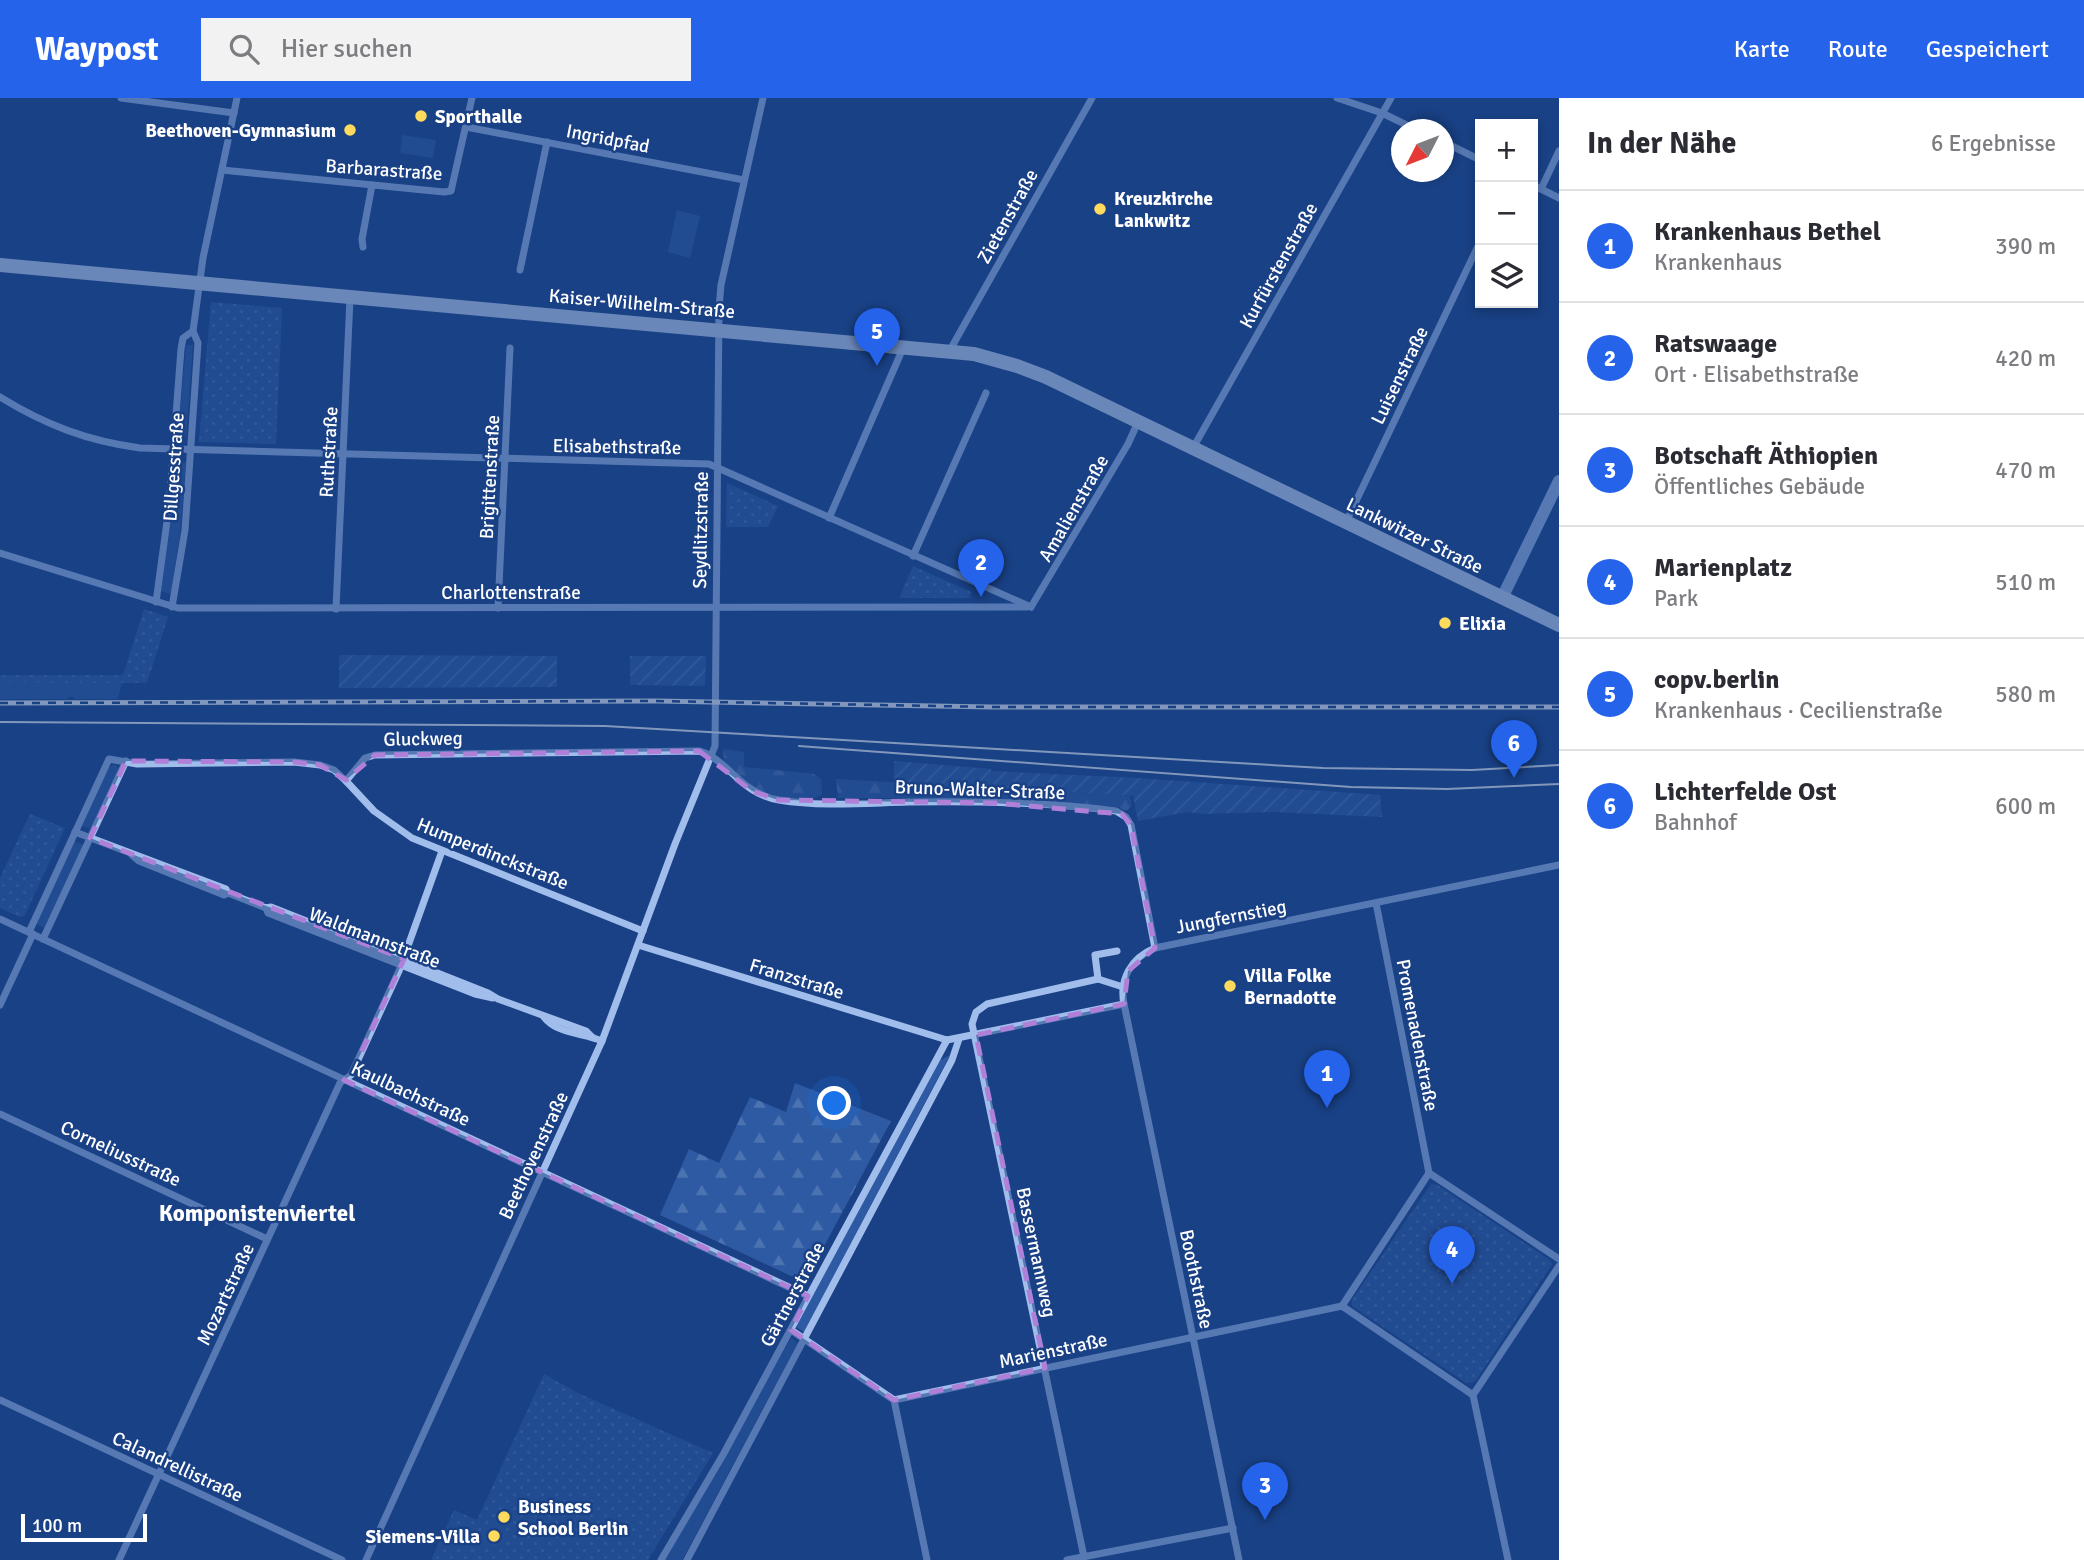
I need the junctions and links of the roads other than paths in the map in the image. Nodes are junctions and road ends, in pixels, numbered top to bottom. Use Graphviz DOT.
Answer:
graph roads {
  1 [pos="121,98"];
  2 [pos="237,98"];
  3 [pos="472,98"];
  4 [pos="763,98"];
  5 [pos="1092,98"];
  6 [pos="1337,98"];
  7 [pos="1391,98"];
  8 [pos="234,113"];
  9 [pos="1382,113"];
  10 [pos="1394,119"];
  11 [pos="466,127"];
  12 [pos="547,142"];
  13 [pos="1454,147"];
  14 [pos="1559,151"];
  15 [pos="1475,157"];
  16 [pos="222,170"];
  17 [pos="744,180"];
  18 [pos="372,185"];
  19 [pos="1538,185"];
  20 [pos="1538,188"];
  21 [pos="1559,198"];
  22 [pos="1479,245"];
  23 [pos="363,247"];
  24 [pos="0,265"];
  25 [pos="520,270"];
  26 [pos="200,284"];
  27 [pos="350,297"];
  28 [pos="718,330"];
  29 [pos="193,331"];
  30 [pos="904,346"];
  31 [pos="510,348"];
  32 [pos="950,350"];
  33 [pos="986,393"];
  34 [pos="0,397"];
  35 [pos="1138,422"];
  36 [pos="1193,449"];
  37 [pos="172,450"];
  38 [pos="190,450"];
  39 [pos="343,454"];
  40 [pos="506,459"];
  41 [pos="717,468"];
  42 [pos="1255,478"];
  43 [pos="1559,481"];
  44 [pos="829,518"];
  45 [pos="1346,522"];
  46 [pos="0,553"];
  47 [pos="913,556"];
  48 [pos="1502,598"];
  49 [pos="156,602"];
  50 [pos="172,607"];
  51 [pos="1031,607"];
  52 [pos="498,608"];
  53 [pos="715,608"];
  54 [pos="336,609"];
  55 [pos="1559,625"];
  56 [pos="712,756"];
  57 [pos="126,761"];
  58 [pos="346,780"];
  59 [pos="75,832"];
  60 [pos="90,838"];
  61 [pos="442,851"];
  62 [pos="1559,864"];
  63 [pos="1376,903"];
  64 [pos="0,919"];
  65 [pos="643,931"];
  66 [pos="31,933"];
  67 [pos="43,939"];
  68 [pos="638,945"];
  69 [pos="1155,948"];
  70 [pos="1117,951"];
  71 [pos="402,961"];
  72 [pos="1098,979"];
  73 [pos="1123,987"];
  74 [pos="1124,1004"];
  75 [pos="0,1005"];
  76 [pos="976,1035"];
  77 [pos="959,1039"];
  78 [pos="947,1040"];
  79 [pos="602,1041"];
  80 [pos="344,1080"];
  81 [pos="0,1114"];
  82 [pos="542,1172"];
  83 [pos="1429,1173"];
  84 [pos="267,1239"];
  85 [pos="1559,1259"];
  86 [pos="1559,1266"];
  87 [pos="808,1296"];
  88 [pos="1342,1306"];
  89 [pos="791,1330"];
  90 [pos="1193,1337"];
  91 [pos="805,1339"];
  92 [pos="1045,1368"];
  93 [pos="1473,1395"];
  94 [pos="0,1400"];
  95 [pos="894,1400"];
  96 [pos="159,1474"];
  97 [pos="1233,1528"];
  98 [pos="1084,1556"];
  99 [pos="119,1560"];
  100 [pos="342,1560"];
  101 [pos="366,1560"];
  102 [pos="661,1560"];
  103 [pos="687,1560"];
  104 [pos="927,1560"];
  105 [pos="1067,1560"];
  106 [pos="1239,1560"];
  107 [pos="1508,1560"];
  1 -- 8 [label="street"];
  2 -- 8 [label="street, Dillgesstraße"];
  3 -- 11 [label="street, Barbarastraße"];
  4 -- 17 [label="street, Seydlitzstraße"];
  5 -- 32 [label="street, Zietenstraße"];
  6 -- 9 [label="street"];
  7 -- 9 [label="street, Kurfürstenstraße"];
  8 -- 16 [label="street, Dillgesstraße"];
  9 -- 10 [label="street"];
  9 -- 36 [label="street, Kurfürstenstraße"];
  11 -- 12 [label="street, Ingridpfad"];
  11 -- 18 [label="street, Barbarastraße"];
  12 -- 17 [label="street, Ingridpfad"];
  12 -- 25 [label="street"];
  13 -- 15 [label="street"];
  14 -- 19 [label="street"];
  16 -- 18 [label="street, Barbarastraße"];
  16 -- 26 [label="street, Dillgesstraße"];
  17 -- 28 [label="street, Seydlitzstraße"];
  18 -- 23 [label="street"];
  20 -- 21 [label="street"];
  22 -- 45 [label="street, Luisenstraße"];
  24 -- 26 [label="main road, Kaiser-Wilhelm-Straße"];
  26 -- 27 [label="main road, Kaiser-Wilhelm-Straße"];
  26 -- 29 [label="street, Dillgesstraße"];
  27 -- 28 [label="main road, Kaiser-Wilhelm-Straße"];
  27 -- 39 [label="street, Ruthstraße"];
  28 -- 30 [label="main road, Kaiser-Wilhelm-Straße"];
  28 -- 41 [label="street, Seydlitzstraße"];
  29 -- 37 [label="street, Dillgesstraße"];
  29 -- 38 [label="street, Dillgesstraße"];
  30 -- 32 [label="main road, Kaiser-Wilhelm-Straße"];
  30 -- 44 [label="street"];
  31 -- 40 [label="street, Brigittenstraße"];
  32 -- 35 [label="main road, Kaiser-Wilhelm-Straße"];
  33 -- 47 [label="street"];
  34 -- 37 [label="street, Elisabethstraße"];
  35 -- 36 [label="main road, Kaiser-Wilhelm-Straße"];
  35 -- 51 [label="street, Amalienstraße"];
  36 -- 42 [label="main road, Kaiser-Wilhelm-Straße"];
  37 -- 38 [label="street, Elisabethstraße"];
  37 -- 49 [label="street, Dillgesstraße"];
  38 -- 39 [label="street, Elisabethstraße"];
  38 -- 50 [label="street, Dillgesstraße"];
  39 -- 40 [label="street, Elisabethstraße"];
  39 -- 54 [label="street, Ruthstraße"];
  40 -- 41 [label="street, Elisabethstraße"];
  40 -- 52 [label="street, Brigittenstraße"];
  41 -- 44 [label="street, Elisabethstraße"];
  41 -- 53 [label="street, Seydlitzstraße"];
  42 -- 45 [label="main road, Lankwitzer Straße"];
  43 -- 48 [label="street"];
  44 -- 47 [label="street, Elisabethstraße"];
  45 -- 48 [label="main road, Lankwitzer Straße"];
  46 -- 49 [label="street, Charlottenstraße"];
  47 -- 51 [label="street, Elisabethstraße"];
  48 -- 55 [label="main road, Lankwitzer Straße"];
  49 -- 50 [label="street, Charlottenstraße"];
  50 -- 54 [label="street, Charlottenstraße"];
  51 -- 53 [label="street, Charlottenstraße"];
  52 -- 53 [label="street, Charlottenstraße"];
  52 -- 54 [label="street, Charlottenstraße"];
  53 -- 56 [label="street, Seydlitzstraße"];
  56 -- 58 [label="street, Gluckweg"];
  56 -- 65 [label="street, Beethovenstraße"];
  56 -- 69 [label="street, Bruno-Walter-Straße"];
  57 -- 58 [label="street"];
  57 -- 59 [label="street"];
  57 -- 60 [label="street"];
  58 -- 61 [label="street, Humperdinckstraße"];
  59 -- 60 [label="street, Waldmannstraße"];
  59 -- 66 [label="street"];
  60 -- 67 [label="street"];
  60 -- 71 [label="street, Waldmannstraße"];
  61 -- 65 [label="street, Humperdinckstraße"];
  61 -- 71 [label="street, Mozartstraße"];
  62 -- 63 [label="street, Jungfernstieg"];
  63 -- 69 [label="street, Jungfernstieg"];
  63 -- 83 [label="street, Promenadenstraße"];
  64 -- 66 [label="street, Kaulbachstraße"];
  65 -- 68 [label="street, Beethovenstraße"];
  66 -- 67 [label="street, Kaulbachstraße"];
  66 -- 75 [label="street"];
  67 -- 80 [label="street, Kaulbachstraße"];
  68 -- 78 [label="street, Franzstraße"];
  68 -- 79 [label="street, Beethovenstraße"];
  69 -- 73 [label="street, Jungfernstieg"];
  70 -- 72 [label="street"];
  71 -- 79 [label="street, Waldmannstraße"];
  71 -- 80 [label="street, Mozartstraße"];
  72 -- 73 [label="street"];
  72 -- 76 [label="street"];
  73 -- 74 [label="street"];
  74 -- 76 [label="street"];
  74 -- 90 [label="street, Boothstraße"];
  76 -- 77 [label="street"];
  76 -- 92 [label="street, Bassermannweg"];
  77 -- 78 [label="street"];
  77 -- 91 [label="street, Gärtnerstraße"];
  78 -- 87 [label="street, Gärtnerstraße"];
  79 -- 82 [label="street, Beethovenstraße"];
  80 -- 82 [label="street, Kaulbachstraße"];
  80 -- 84 [label="street, Mozartstraße"];
  81 -- 84 [label="street, Corneliusstraße"];
  82 -- 87 [label="street, Kaulbachstraße"];
  82 -- 101 [label="street, Beethovenstraße"];
  83 -- 85 [label="street"];
  83 -- 88 [label="street"];
  84 -- 96 [label="street, Mozartstraße"];
  86 -- 93 [label="street"];
  87 -- 89 [label="street, Gärtnerstraße"];
  88 -- 90 [label="street, Marienstraße"];
  88 -- 93 [label="street"];
  89 -- 91 [label="street"];
  89 -- 102 [label="street, Gärtnerstraße"];
  90 -- 92 [label="street, Marienstraße"];
  90 -- 97 [label="street, Boothstraße"];
  91 -- 95 [label="street"];
  91 -- 103 [label="street, Gärtnerstraße"];
  92 -- 95 [label="street, Marienstraße"];
  92 -- 98 [label="street, Bassermannweg"];
  93 -- 107 [label="street"];
  94 -- 96 [label="street, Calandrellistraße"];
  95 -- 104 [label="street"];
  96 -- 99 [label="street, Mozartstraße"];
  96 -- 100 [label="street, Calandrellistraße"];
  97 -- 98 [label="street"];
  97 -- 106 [label="street, Boothstraße"];
  98 -- 105 [label="street"];
}
